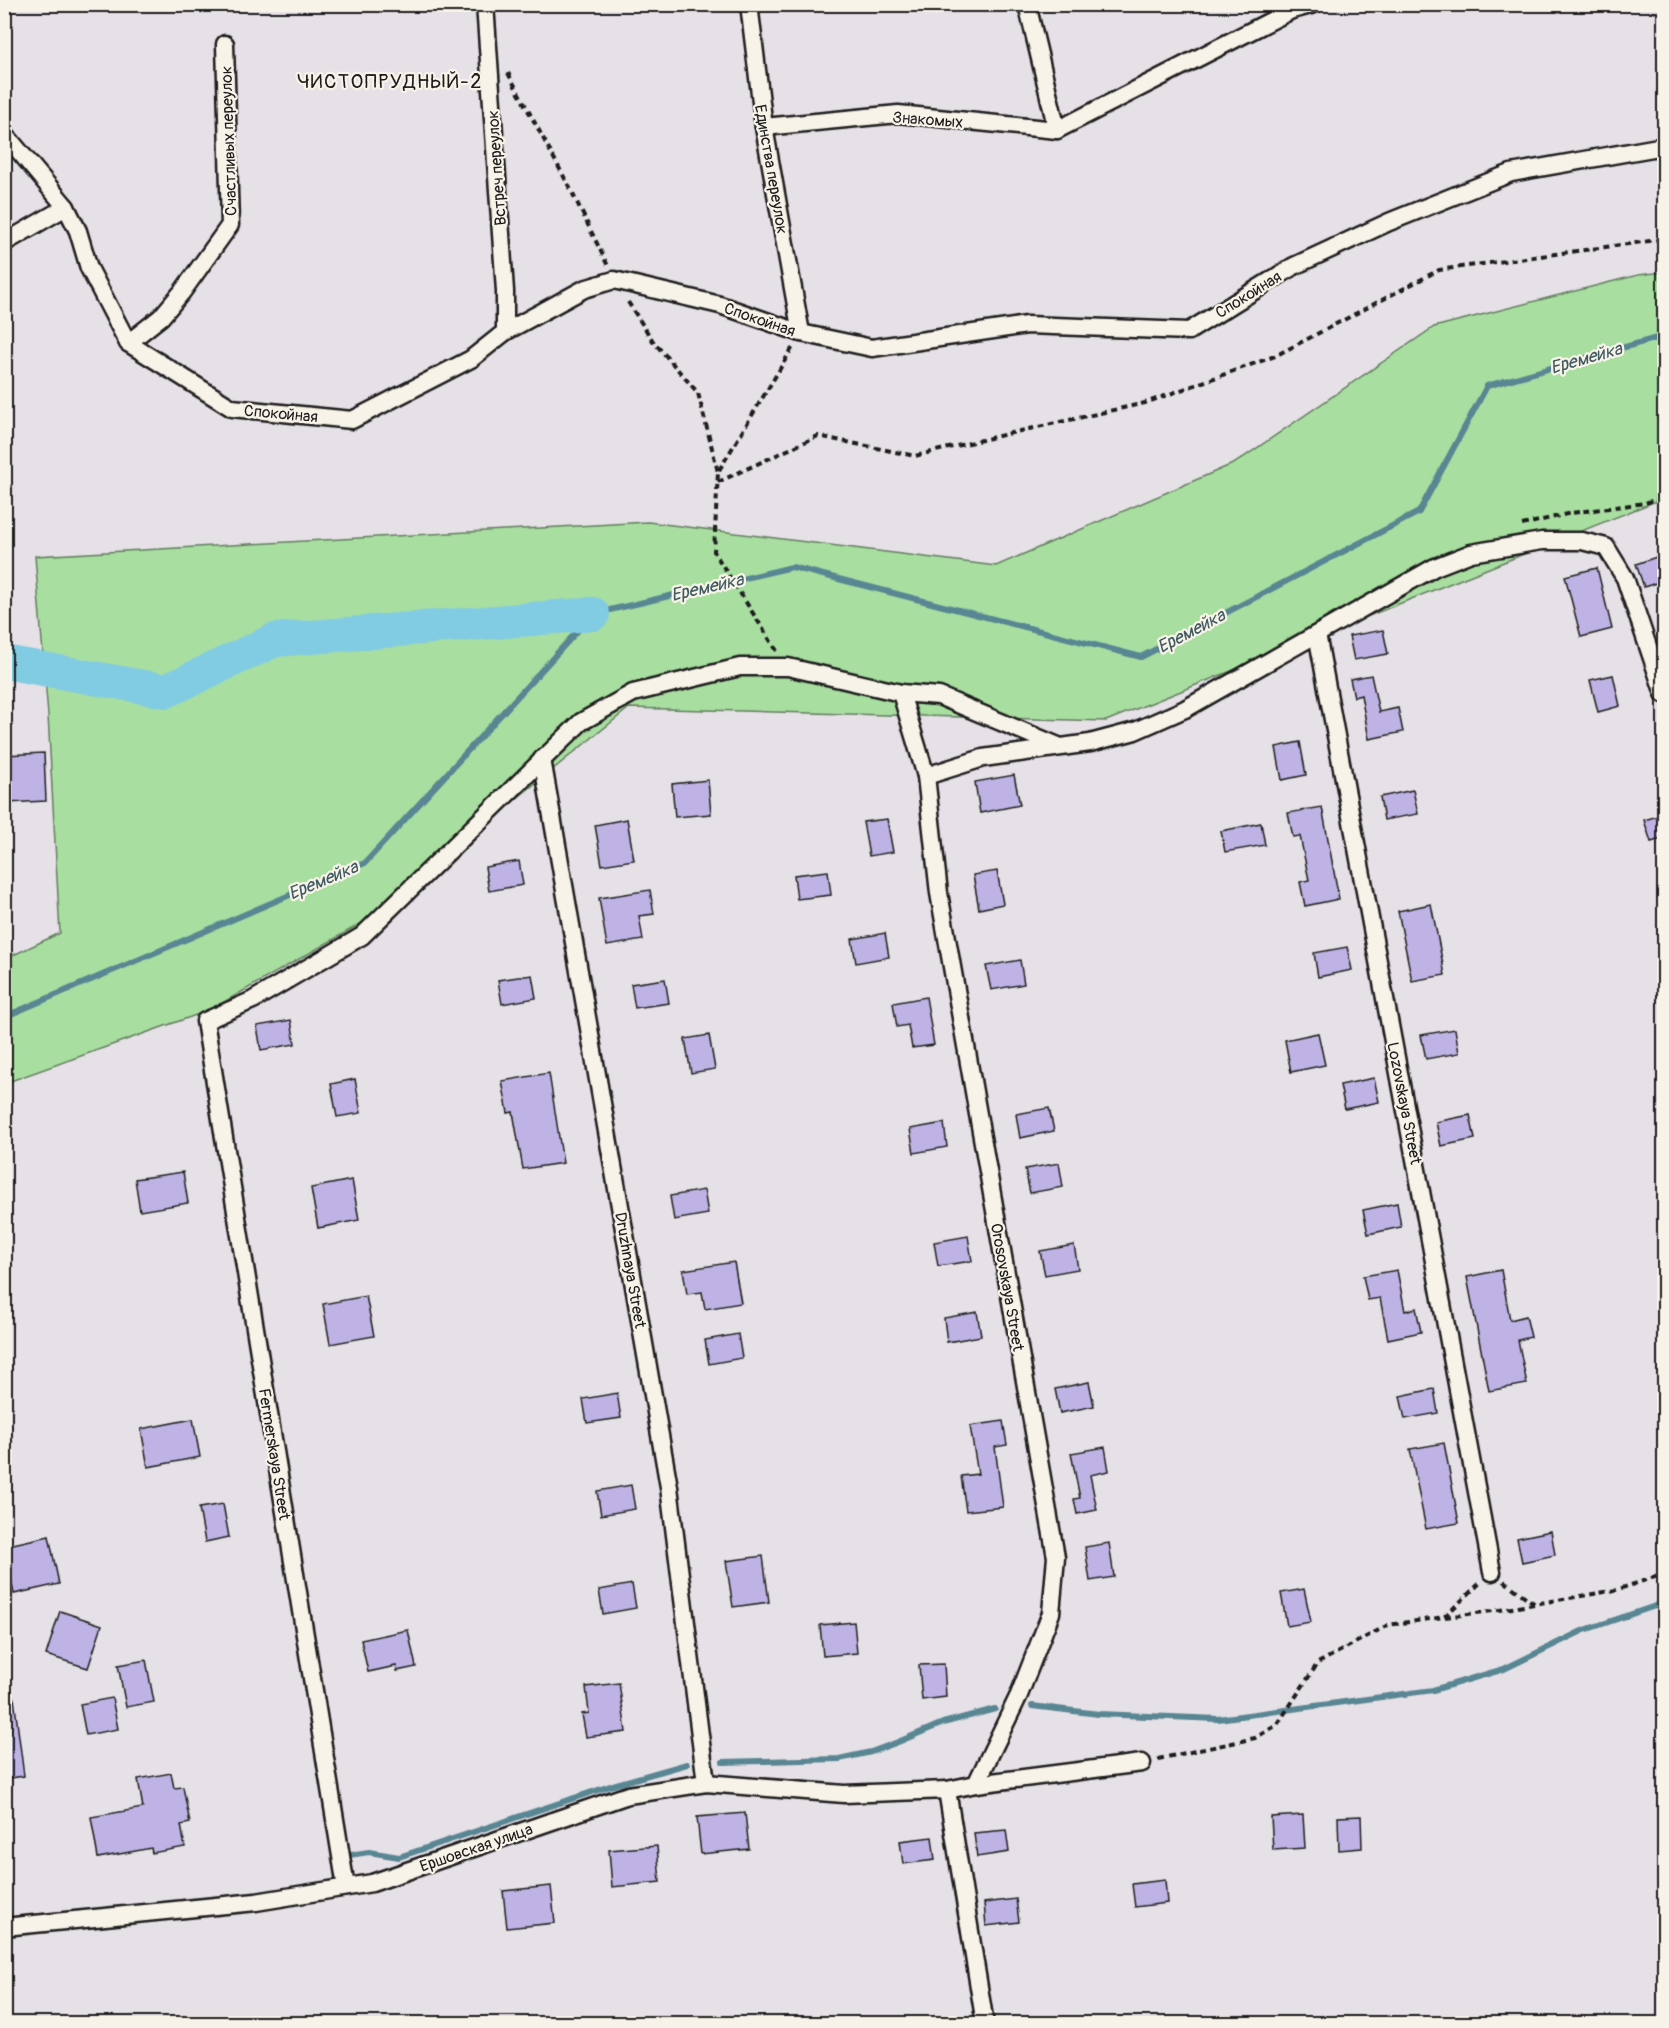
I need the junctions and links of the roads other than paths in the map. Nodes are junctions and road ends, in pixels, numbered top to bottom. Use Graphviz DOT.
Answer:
graph roads {
  1 [pos="485,4"];
  2 [pos="749,4"];
  3 [pos="1027,4"];
  4 [pos="1314,4"];
  5 [pos="1292,7"];
  6 [pos="225,44"];
  7 [pos="764,127"];
  8 [pos="1057,130"];
  9 [pos="4,133"];
  10 [pos="1659,148"];
  11 [pos="66,207"];
  12 [pos="4,243"];
  13 [pos="505,332"];
  14 [pos="801,333"];
  15 [pos="128,343"];
  16 [pos="1317,634"];
  17 [pos="901,693"];
  18 [pos="1665,694"];
  19 [pos="1058,747"];
  20 [pos="542,759"];
  21 [pos="926,776"];
  22 [pos="1492,1572"];
  23 [pos="1142,1762"];
  24 [pos="706,1783"];
  25 [pos="976,1784"];
  26 [pos="947,1790"];
  27 [pos="346,1887"];
  28 [pos="4,1927"];
  29 [pos="985,2024"];
  1 -- 13 [label="street, Встреч переулок"];
  2 -- 7 [label="street, Единства переулок"];
  3 -- 8 [label="street"];
  4 -- 5 [label="street"];
  5 -- 8 [label="street"];
  6 -- 15 [label="street, Счастливых переулок"];
  7 -- 8 [label="street, Знакомых"];
  7 -- 14 [label="street, Единства переулок"];
  9 -- 11 [label="street"];
  10 -- 14 [label="street, Спокойная"];
  11 -- 12 [label="street"];
  11 -- 15 [label="street"];
  13 -- 14 [label="street, Спокойная"];
  13 -- 15 [label="street, Спокойная"];
  16 -- 18 [label="street"];
  16 -- 19 [label="street"];
  16 -- 22 [label="street, Lozovskaya Street"];
  17 -- 19 [label="street"];
  17 -- 20 [label="street"];
  17 -- 21 [label="street, Orosovskaya Street"];
  19 -- 21 [label="street"];
  20 -- 24 [label="street, Druzhnaya Street"];
  20 -- 27 [label="street, Fermerskaya Street"];
  21 -- 25 [label="street, Orosovskaya Street"];
  23 -- 25 [label="street, Ершовская улица"];
  24 -- 26 [label="street, Ершовская улица"];
  24 -- 27 [label="street, Ершовская улица"];
  25 -- 26 [label="street, Ершовская улица"];
  26 -- 29 [label="street"];
  27 -- 28 [label="street, Ершовская улица"];
}
